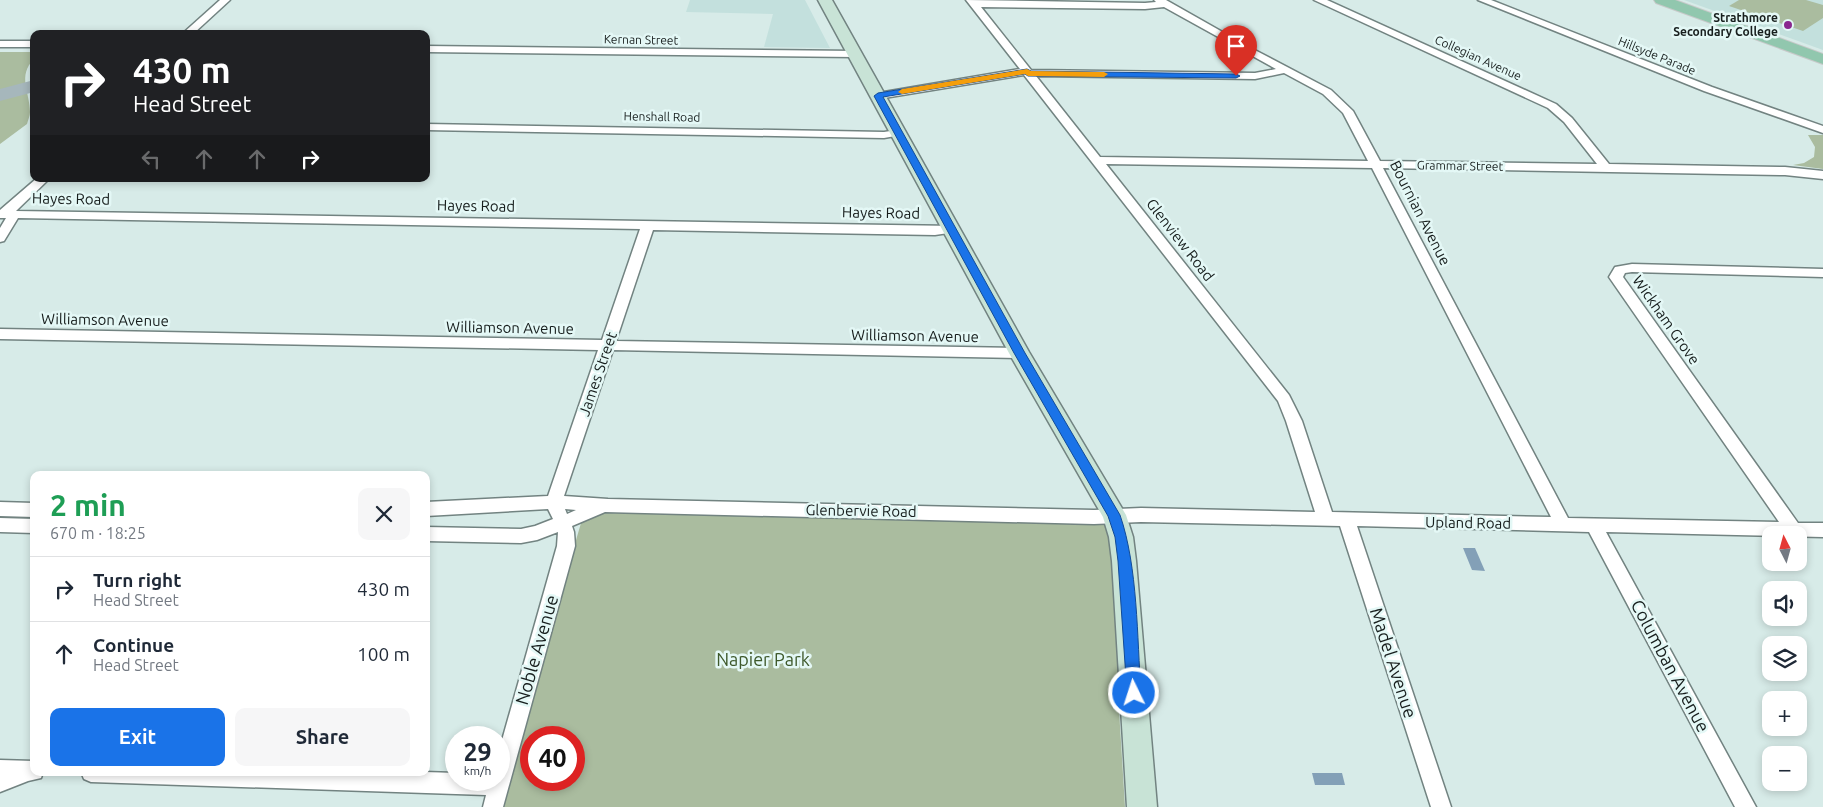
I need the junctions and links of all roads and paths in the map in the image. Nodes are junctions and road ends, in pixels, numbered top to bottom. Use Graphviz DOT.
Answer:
graph roads {
  1 [pos="225,0"];
  2 [pos="824,0"];
  3 [pos="1319,0"];
  4 [pos="1484,0"];
  5 [pos="1661,0"];
  6 [pos="973,2"];
  7 [pos="1162,2"];
  8 [pos="191,30"];
  9 [pos="0,44"];
  10 [pos="30,44"];
  11 [pos="430,50"];
  12 [pos="855,54"];
  13 [pos="1823,58"];
  14 [pos="1284,70"];
  15 [pos="1028,72"];
  16 [pos="878,96"];
  17 [pos="430,127"];
  18 [pos="1823,130"];
  19 [pos="897,133"];
  20 [pos="1097,160"];
  21 [pos="1376,164"];
  22 [pos="1606,168"];
  23 [pos="1823,175"];
  24 [pos="40,182"];
  25 [pos="6,215"];
  26 [pos="648,225"];
  27 [pos="951,229"];
  28 [pos="0,238"];
  29 [pos="1823,273"];
  30 [pos="0,334"];
  31 [pos="607,346"];
  32 [pos="1019,353"];
  33 [pos="554,502"];
  34 [pos="608,506"];
  35 [pos="430,509"];
  36 [pos="0,510"];
  37 [pos="30,510"];
  38 [pos="1114,515"];
  39 [pos="1326,519"];
  40 [pos="1346,520"];
  41 [pos="561,522"];
  42 [pos="0,525"];
  43 [pos="1563,525"];
  44 [pos="30,526"];
  45 [pos="1594,526"];
  46 [pos="1791,526"];
  47 [pos="1762,529"];
  48 [pos="1808,530"];
  49 [pos="1823,530"];
  50 [pos="430,534"];
  51 [pos="510,746"];
  52 [pos="0,770"];
  53 [pos="30,771"];
  54 [pos="30,771"];
  55 [pos="217,776"];
  56 [pos="0,782"];
  57 [pos="445,783"];
  58 [pos="497,791"];
  59 [pos="493,807"];
  60 [pos="1142,807"];
  61 [pos="1441,807"];
  62 [pos="1746,807"];
  1 -- 8 [label="street"];
  2 -- 12 [label="street"];
  3 -- 22 [label="street, Collegian Avenue"];
  4 -- 18 [label="street, Hillsyde Parade"];
  5 -- 13 [label="main road"];
  6 -- 7 [label="street"];
  6 -- 15 [label="street, Glenview Road"];
  7 -- 14 [label="street, Bournian Avenue"];
  9 -- 10 [label="street"];
  11 -- 12 [label="street, Kernan Street"];
  12 -- 16 [label="street"];
  14 -- 15 [label="street"];
  14 -- 21 [label="street, Bournian Avenue"];
  15 -- 16 [label="street"];
  15 -- 20 [label="street, Glenview Road"];
  16 -- 19 [label="street"];
  17 -- 19 [label="street, Henshall Road"];
  19 -- 27 [label="street"];
  20 -- 21 [label="street, Grammar Street"];
  20 -- 39 [label="street, Glenview Road"];
  21 -- 22 [label="street, Grammar Street"];
  21 -- 43 [label="street, Bournian Avenue"];
  22 -- 23 [label="street, Grammar Street"];
  24 -- 25 [label="street"];
  25 -- 26 [label="street, Hayes Road"];
  25 -- 28 [label="street"];
  26 -- 27 [label="street, Hayes Road"];
  26 -- 31 [label="street, James Street"];
  27 -- 32 [label="street"];
  29 -- 46 [label="street, Wickham Grove"];
  30 -- 31 [label="street, Williamson Avenue"];
  31 -- 32 [label="street, Williamson Avenue"];
  31 -- 33 [label="street, James Street"];
  32 -- 38 [label="street"];
  33 -- 34 [label="street, Glenbervie Road"];
  33 -- 35 [label="street, Glenbervie Road"];
  33 -- 41 [label="street"];
  34 -- 38 [label="street, Glenbervie Road"];
  34 -- 41 [label="street, Glenbervie Road"];
  36 -- 37 [label="street"];
  38 -- 39 [label="street, Upland Road"];
  38 -- 60 [label="street"];
  39 -- 40 [label="street, Upland Road"];
  40 -- 43 [label="street, Upland Road"];
  40 -- 61 [label="street, Madel Avenue"];
  41 -- 50 [label="street, Glenbervie Road"];
  41 -- 51 [label="street, Noble Avenue"];
  42 -- 44 [label="street"];
  43 -- 45 [label="street, Upland Road"];
  45 -- 47 [label="street, Upland Road"];
  45 -- 62 [label="street, Columban Avenue"];
  48 -- 49 [label="street, Upland Road"];
  52 -- 53 [label="street"];
  54 -- 56 [label="street"];
  55 -- 57 [label="street"];
  58 -- 59 [label="street, Noble Avenue"];
}
